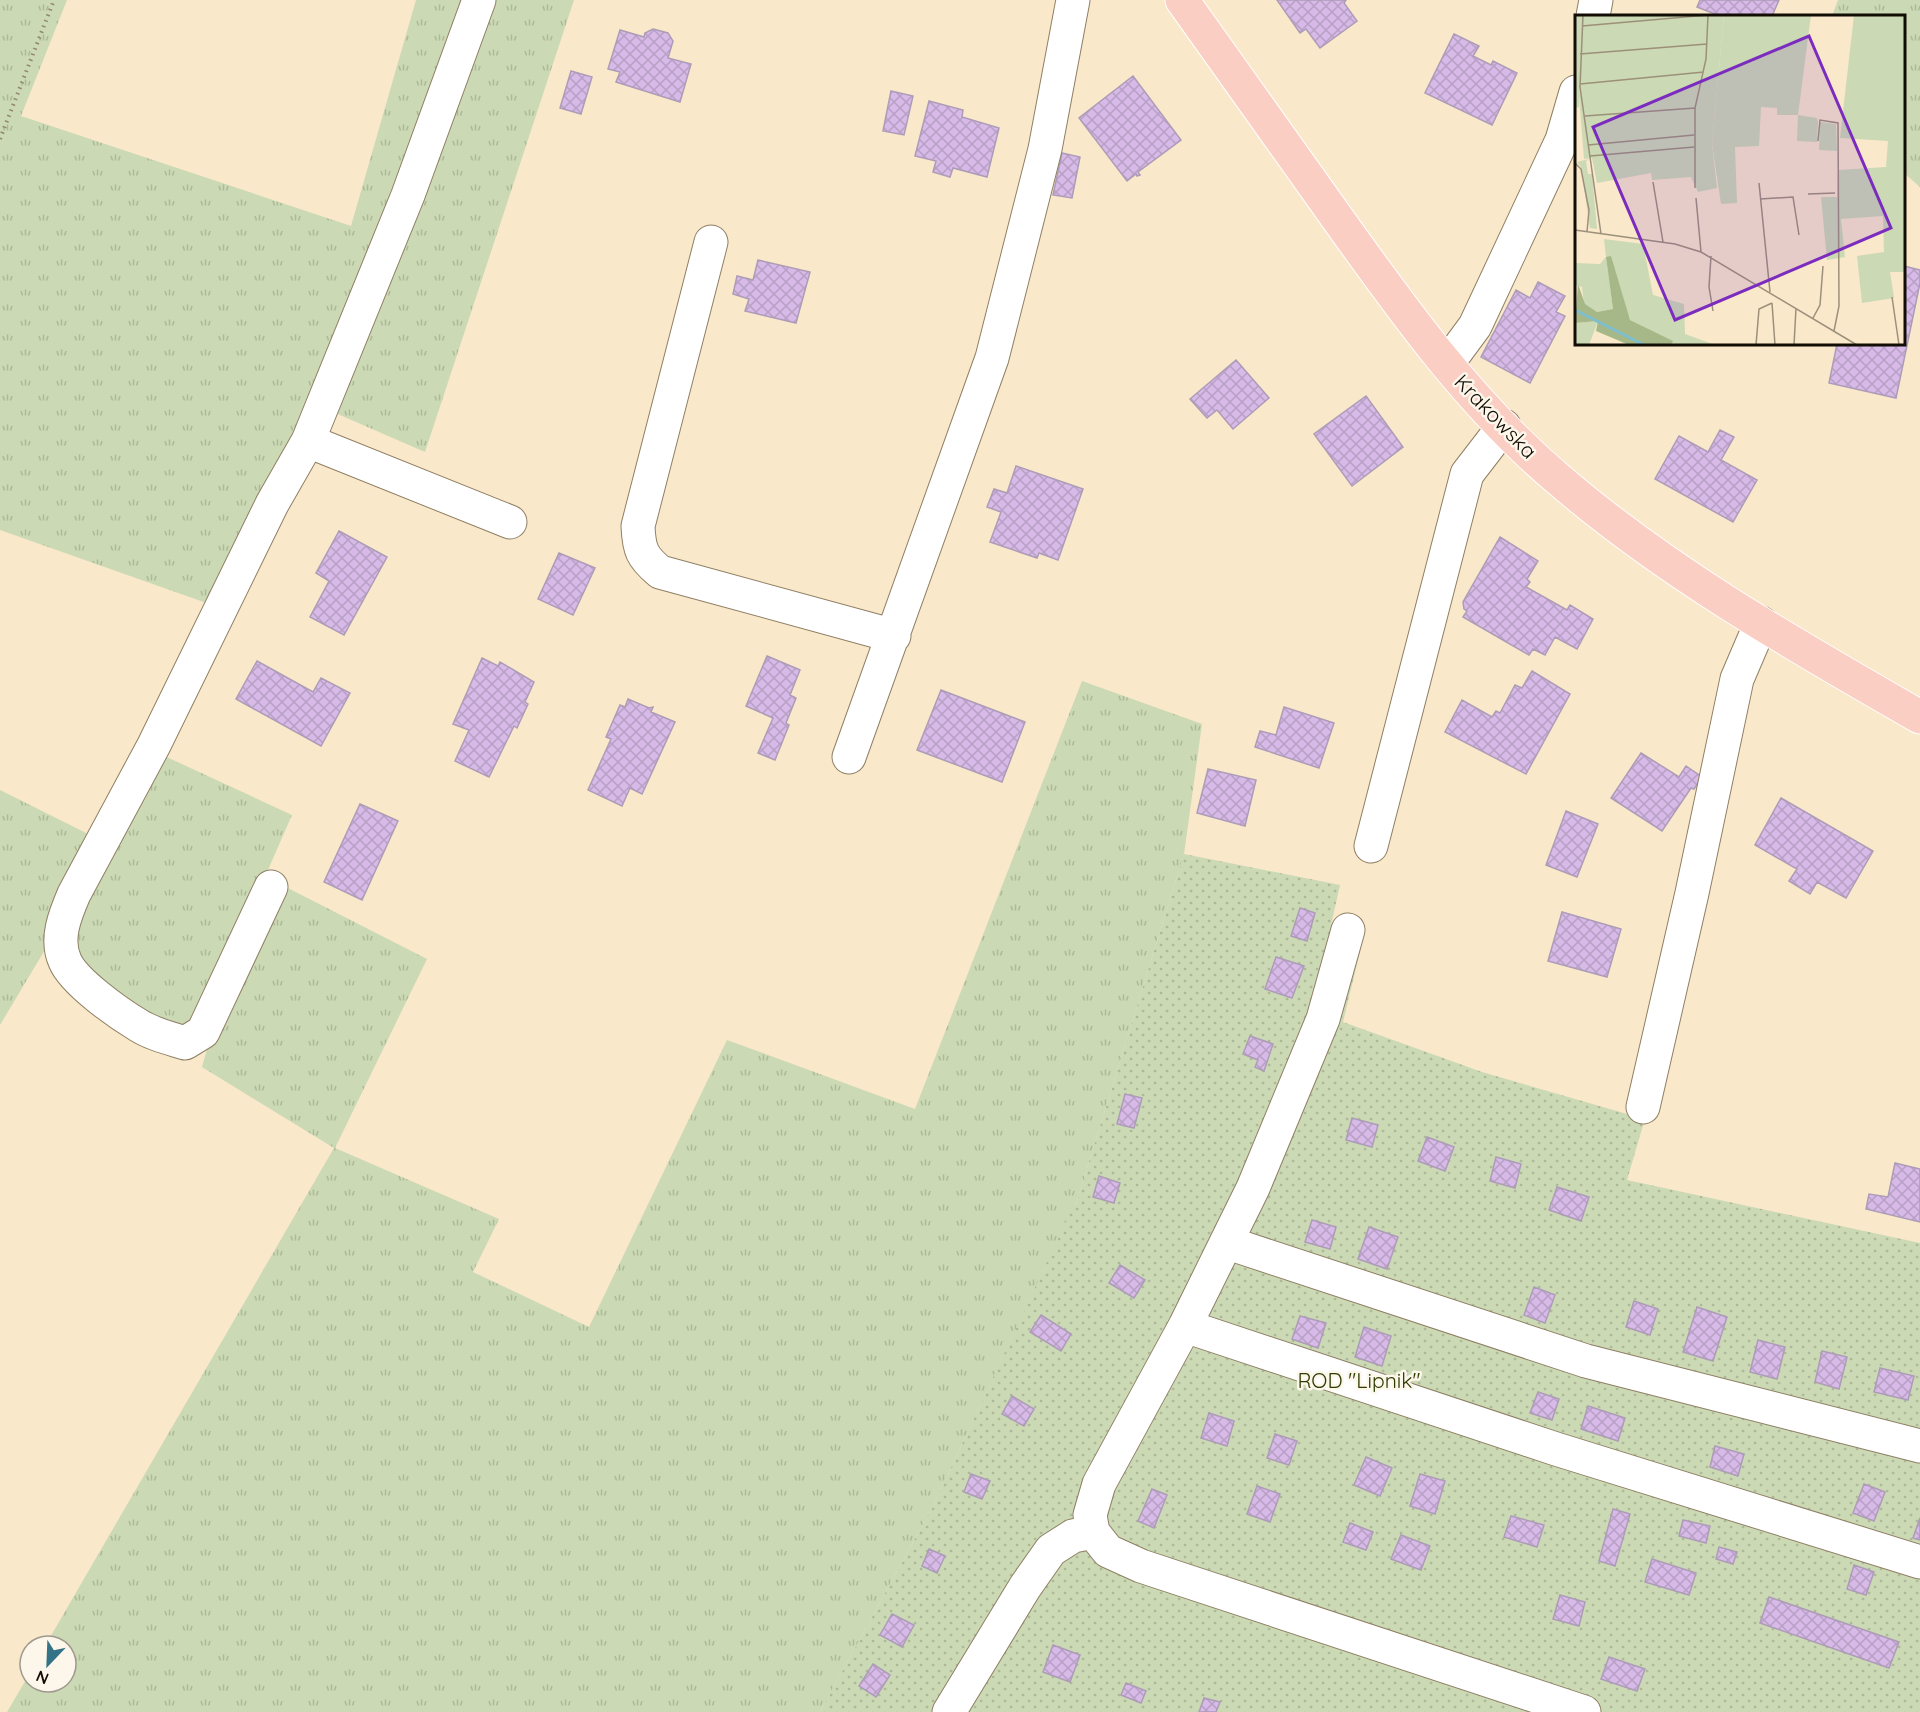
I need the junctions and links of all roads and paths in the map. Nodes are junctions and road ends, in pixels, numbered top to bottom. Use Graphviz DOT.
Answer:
graph roads {
  1 [pos="54,0"];
  2 [pos="479,0"];
  3 [pos="1073,0"];
  4 [pos="1182,0"];
  5 [pos="1596,0"];
  6 [pos="1593,15"];
  7 [pos="1575,95"];
  8 [pos="0,139"];
  9 [pos="711,242"];
  10 [pos="1447,364"];
  11 [pos="1504,426"];
  12 [pos="308,441"];
  13 [pos="510,522"];
  14 [pos="1761,623"];
  15 [pos="894,636"];
  16 [pos="1920,717"];
  17 [pos="849,757"];
  18 [pos="1371,846"];
  19 [pos="272,887"];
  20 [pos="1348,930"];
  21 [pos="1643,1107"];
  22 [pos="1227,1243"];
  23 [pos="1185,1326"];
  24 [pos="1920,1446"];
  25 [pos="1093,1532"];
  26 [pos="1920,1562"];
  27 [pos="949,1712"];
  28 [pos="1584,1712"];
  1 -- 8 [label="path"];
  2 -- 12 [label="street"];
  3 -- 15 [label="street"];
  4 -- 10 [label="main road, Krakowska"];
  5 -- 6 [label="street"];
  7 -- 10 [label="street"];
  9 -- 15 [label="street"];
  10 -- 11 [label="main road, Krakowska"];
  11 -- 14 [label="main road, Krakowska"];
  11 -- 18 [label="street"];
  12 -- 13 [label="street"];
  12 -- 19 [label="street"];
  14 -- 16 [label="main road, Krakowska"];
  14 -- 21 [label="street"];
  15 -- 17 [label="street"];
  20 -- 22 [label="street"];
  22 -- 23 [label="street"];
  22 -- 24 [label="street"];
  23 -- 25 [label="street"];
  23 -- 26 [label="street"];
  25 -- 27 [label="street"];
  25 -- 28 [label="street"];
}
